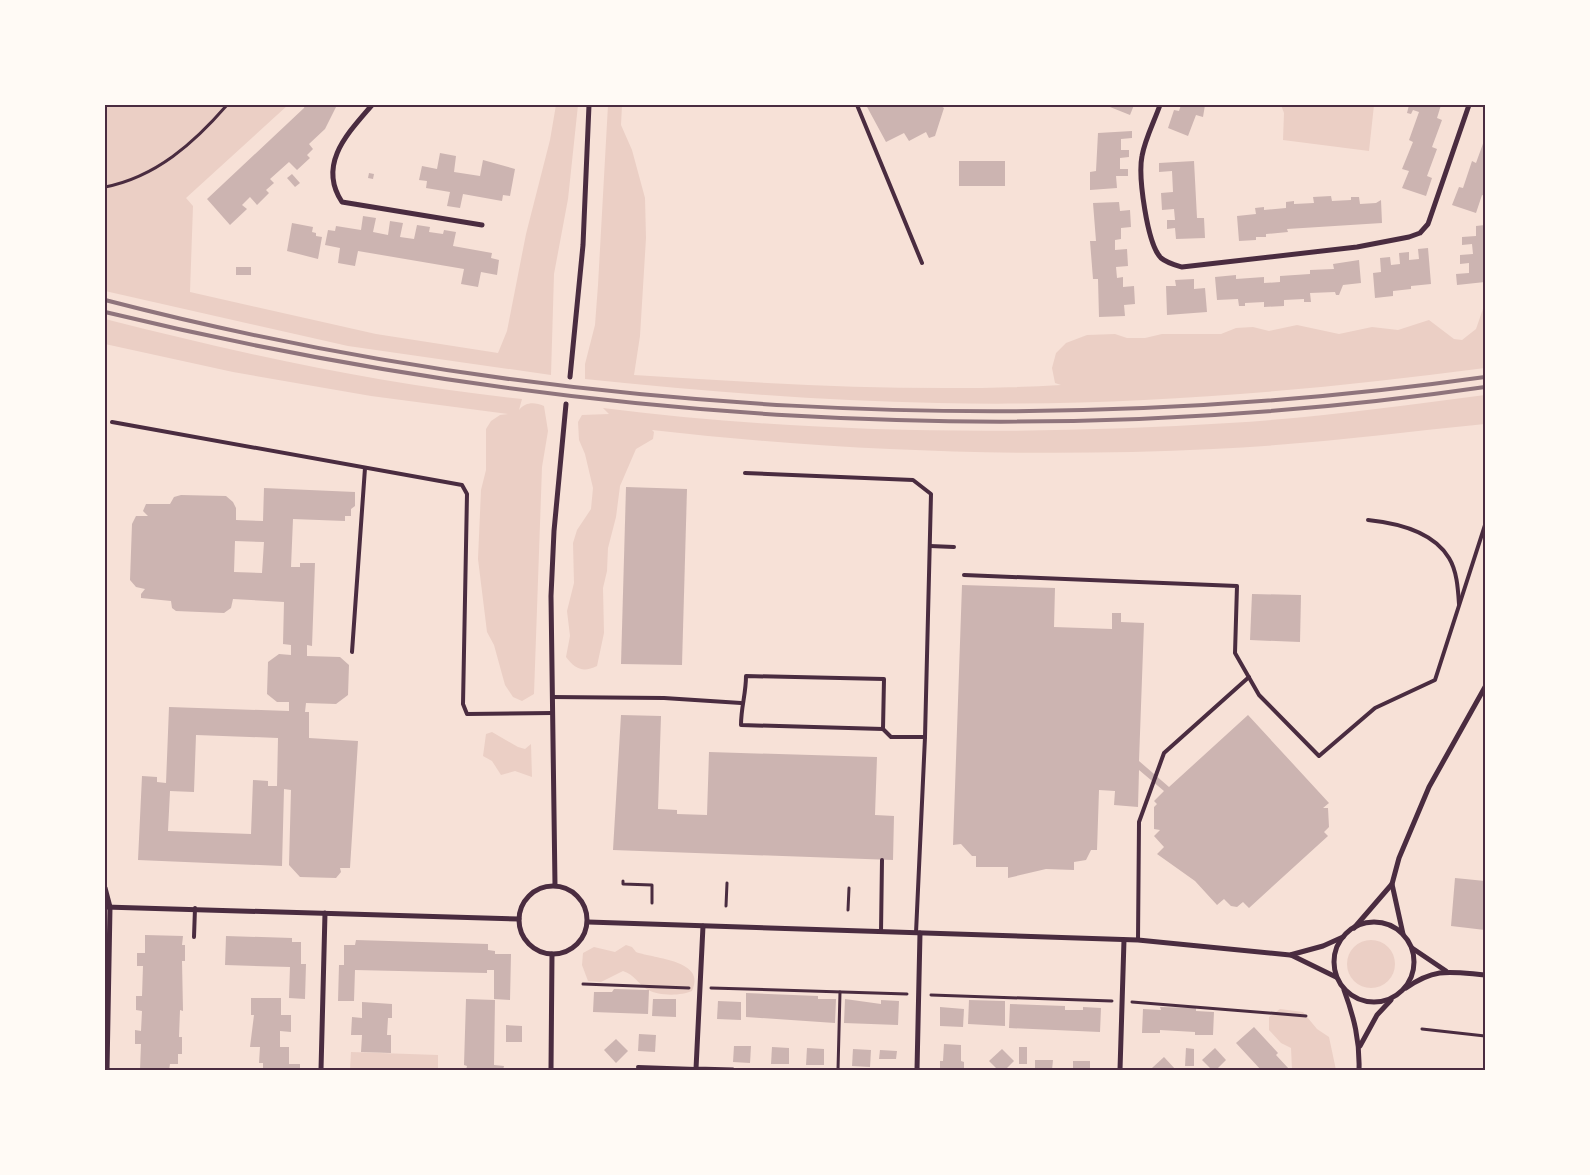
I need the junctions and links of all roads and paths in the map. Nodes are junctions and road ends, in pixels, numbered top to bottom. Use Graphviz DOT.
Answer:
graph roads {
  1 [pos="227,105"];
  2 [pos="372,105"];
  3 [pos="588,105"];
  4 [pos="857,105"];
  5 [pos="1160,105"];
  6 [pos="1469,105"];
  7 [pos="105,187"];
  8 [pos="482,226"];
  9 [pos="922,263"];
  10 [pos="570,377"];
  11 [pos="566,404"];
  12 [pos="112,422"];
  13 [pos="366,468"];
  14 [pos="745,473"];
  15 [pos="1368,520"];
  16 [pos="1485,525"];
  17 [pos="930,546"];
  18 [pos="954,547"];
  19 [pos="964,575"];
  20 [pos="1459,606"];
  21 [pos="352,652"];
  22 [pos="1249,677"];
  23 [pos="1485,687"];
  24 [pos="552,697"];
  25 [pos="741,703"];
  26 [pos="552,713"];
  27 [pos="883,729"];
  28 [pos="925,737"];
  29 [pos="882,860"];
  30 [pos="623,880"];
  31 [pos="727,883"];
  32 [pos="1392,884"];
  33 [pos="555,886"];
  34 [pos="105,888"];
  35 [pos="849,888"];
  36 [pos="652,903"];
  37 [pos="726,906"];
  38 [pos="108,907"];
  39 [pos="195,908"];
  40 [pos="848,910"];
  41 [pos="324,913"];
  42 [pos="519,919"];
  43 [pos="588,922"];
  44 [pos="703,926"];
  45 [pos="1354,928"];
  46 [pos="881,932"];
  47 [pos="918,933"];
  48 [pos="1404,935"];
  49 [pos="194,937"];
  50 [pos="1343,937"];
  51 [pos="1124,940"];
  52 [pos="1138,940"];
  53 [pos="1411,947"];
  54 [pos="552,954"];
  55 [pos="1290,955"];
  56 [pos="1447,971"];
  57 [pos="1485,976"];
  58 [pos="1336,977"];
  59 [pos="107,982"];
  60 [pos="583,984"];
  61 [pos="700,988"];
  62 [pos="1344,989"];
  63 [pos="1404,990"];
  64 [pos="840,992"];
  65 [pos="912,995"];
  66 [pos="930,995"];
  67 [pos="1393,998"];
  68 [pos="1116,1001"];
  69 [pos="1129,1002"];
  70 [pos="1306,1016"];
  71 [pos="1422,1029"];
  72 [pos="1485,1036"];
  73 [pos="1360,1047"];
  74 [pos="638,1068"];
  75 [pos="696,1069"];
  76 [pos="107,1070"];
  77 [pos="321,1070"];
  78 [pos="551,1070"];
  79 [pos="732,1070"];
  80 [pos="838,1070"];
  81 [pos="917,1070"];
  82 [pos="1120,1070"];
  83 [pos="1359,1070"];
  1 -- 7 [label="path"];
  2 -- 8 [label="street"];
  3 -- 10 [label="street"];
  4 -- 9 [label="lane"];
  5 -- 6 [label="street"];
  11 -- 24 [label="street"];
  12 -- 13 [label="lane"];
  13 -- 21 [label="lane"];
  13 -- 26 [label="lane"];
  14 -- 17 [label="lane"];
  15 -- 20 [label="lane"];
  16 -- 20 [label="lane"];
  17 -- 18 [label="lane"];
  17 -- 28 [label="lane"];
  19 -- 22 [label="lane"];
  20 -- 22 [label="lane"];
  22 -- 52 [label="lane"];
  23 -- 32 [label="street"];
  24 -- 25 [label="lane"];
  24 -- 26 [label="street"];
  25 -- 27 [label="lane"];
  25 -- 27 [label="lane"];
  26 -- 33 [label="street"];
  27 -- 28 [label="lane"];
  28 -- 47 [label="lane"];
  29 -- 46 [label="lane"];
  30 -- 36 [label="path"];
  31 -- 37 [label="path"];
  32 -- 45 [label="street"];
  32 -- 48 [label="street"];
  33 -- 42 [label="street"];
  33 -- 43 [label="street"];
  34 -- 38 [label="street"];
  35 -- 40 [label="path"];
  38 -- 39 [label="street"];
  38 -- 59 [label="street"];
  39 -- 41 [label="street"];
  39 -- 49 [label="lane"];
  41 -- 42 [label="street"];
  41 -- 77 [label="street"];
  42 -- 54 [label="street"];
  43 -- 44 [label="street"];
  43 -- 54 [label="street"];
  44 -- 46 [label="street"];
  44 -- 61 [label="street"];
  45 -- 48 [label="street"];
  45 -- 50 [label="street"];
  46 -- 47 [label="street"];
  47 -- 51 [label="street"];
  47 -- 81 [label="street"];
  48 -- 53 [label="street"];
  50 -- 55 [label="street"];
  50 -- 58 [label="street"];
  51 -- 52 [label="street"];
  51 -- 82 [label="street"];
  52 -- 55 [label="street"];
  53 -- 56 [label="street"];
  53 -- 63 [label="street"];
  54 -- 78 [label="street"];
  55 -- 58 [label="street"];
  56 -- 57 [label="street"];
  56 -- 63 [label="street"];
  58 -- 62 [label="street"];
  59 -- 76 [label="street"];
  60 -- 61 [label="path"];
  61 -- 64 [label="path"];
  61 -- 75 [label="street"];
  62 -- 67 [label="street"];
  62 -- 73 [label="street"];
  63 -- 67 [label="street"];
  64 -- 65 [label="path"];
  64 -- 80 [label="path"];
  66 -- 68 [label="path"];
  67 -- 73 [label="street"];
  69 -- 70 [label="path"];
  71 -- 72 [label="path"];
  73 -- 83 [label="street"];
  74 -- 75 [label="lane"];
  75 -- 79 [label="street"];
}
